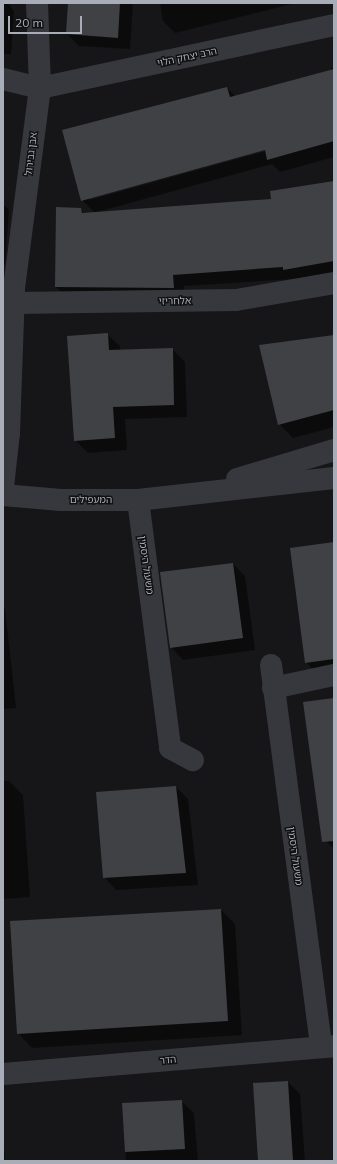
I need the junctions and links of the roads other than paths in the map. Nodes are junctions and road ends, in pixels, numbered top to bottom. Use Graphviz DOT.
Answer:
graph roads {
  1 [pos="37,3"];
  2 [pos="334,25"];
  3 [pos="3,79"];
  4 [pos="40,88"];
  5 [pos="10,275"];
  6 [pos="334,283"];
  7 [pos="14,304"];
  8 [pos="334,450"];
  9 [pos="334,478"];
  10 [pos="3,487"];
  11 [pos="3,495"];
  12 [pos="178,496"];
  13 [pos="138,500"];
  14 [pos="271,665"];
  15 [pos="334,675"];
  16 [pos="273,688"];
  17 [pos="193,760"];
  18 [pos="328,1046"];
  19 [pos="3,1074"];
  1 -- 4 [label="street, אבן גבירול"];
  2 -- 4 [label="street, הרב יצחק הלוי"];
  3 -- 4 [label="street"];
  4 -- 5 [label="street, אבן גבירול"];
  5 -- 7 [label="street, אבן גבירול"];
  6 -- 7 [label="street, אלחריזי"];
  7 -- 10 [label="street, אבן גבירול"];
  8 -- 12 [label="street, המעפילים"];
  9 -- 12 [label="street, המעפילים"];
  11 -- 13 [label="street, המעפילים"];
  12 -- 13 [label="street, המעפילים"];
  13 -- 17 [label="street, משעול היסמין"];
  14 -- 16 [label="street, משעול היסמין"];
  15 -- 16 [label="street"];
  16 -- 18 [label="street, משעול היסמין"];
  18 -- 19 [label="street, הדר"];
}
